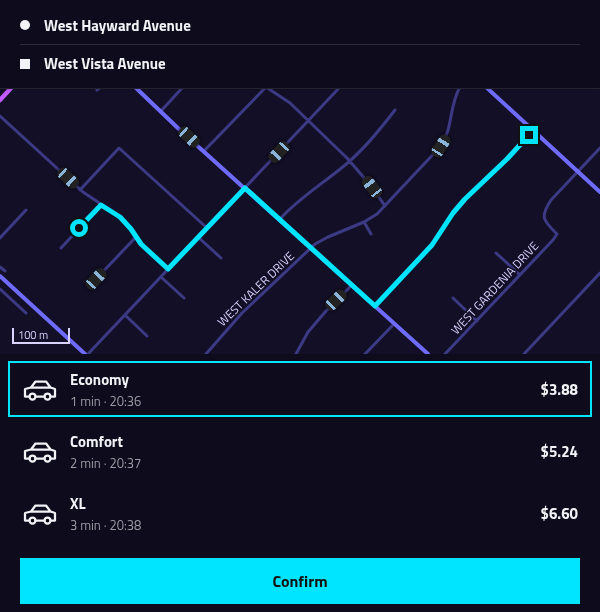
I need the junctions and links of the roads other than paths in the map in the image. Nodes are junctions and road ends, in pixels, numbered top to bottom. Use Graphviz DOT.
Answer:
graph roads {
  1 [pos="11,88"];
  2 [pos="100,88"];
  3 [pos="136,88"];
  4 [pos="182,88"];
  5 [pos="265,88"];
  6 [pos="268,88"];
  7 [pos="339,88"];
  8 [pos="460,88"];
  9 [pos="487,88"];
  10 [pos="97,90"];
  11 [pos="0,100"];
  12 [pos="395,110"];
  13 [pos="161,111"];
  14 [pos="0,116"];
  15 [pos="309,120"];
  16 [pos="533,130"];
  17 [pos="600,148"];
  18 [pos="204,152"];
  19 [pos="350,161"];
  20 [pos="578,171"];
  21 [pos="245,188"];
  22 [pos="80,190"];
  23 [pos="600,192"];
  24 [pos="101,205"];
  25 [pos="385,206"];
  26 [pos="26,210"];
  27 [pos="280,219"];
  28 [pos="364,222"];
  29 [pos="207,228"];
  30 [pos="370,234"];
  31 [pos="136,236"];
  32 [pos="0,238"];
  33 [pos="198,238"];
  34 [pos="60,248"];
  35 [pos="310,248"];
  36 [pos="496,252"];
  37 [pos="221,258"];
  38 [pos="0,267"];
  39 [pos="168,269"];
  40 [pos="5,271"];
  41 [pos="600,273"];
  42 [pos="0,276"];
  43 [pos="520,276"];
  44 [pos="161,277"];
  45 [pos="90,280"];
  46 [pos="352,285"];
  47 [pos="0,289"];
  48 [pos="184,298"];
  49 [pos="453,298"];
  50 [pos="375,306"];
  51 [pos="26,313"];
  52 [pos="125,315"];
  53 [pos="477,321"];
  54 [pos="394,324"];
  55 [pos="147,336"];
  56 [pos="85,354"];
  57 [pos="88,354"];
  58 [pos="206,354"];
  59 [pos="296,354"];
  60 [pos="365,354"];
  61 [pos="428,354"];
  62 [pos="445,354"];
  63 [pos="524,354"];
  1 -- 11 [label="main road"];
  2 -- 10 [label="street"];
  3 -- 13 [label="street"];
  4 -- 13 [label="street"];
  5 -- 18 [label="street"];
  6 -- 15 [label="street"];
  7 -- 15 [label="street"];
  8 -- 25 [label="street, WEST KALER DRIVE"];
  9 -- 16 [label="street"];
  12 -- 19 [label="street"];
  13 -- 18 [label="street"];
  14 -- 22 [label="street"];
  15 -- 19 [label="street"];
  15 -- 21 [label="street"];
  16 -- 20 [label="street"];
  16 -- 50 [label="street"];
  17 -- 20 [label="street"];
  18 -- 21 [label="street"];
  19 -- 25 [label="street"];
  19 -- 27 [label="street"];
  20 -- 23 [label="street"];
  20 -- 43 [label="street, WEST GARDENIA DRIVE"];
  21 -- 27 [label="street"];
  21 -- 29 [label="street"];
  22 -- 24 [label="street"];
  22 -- 29 [label="street"];
  24 -- 31 [label="street"];
  24 -- 34 [label="street"];
  25 -- 28 [label="street, WEST KALER DRIVE"];
  26 -- 32 [label="street"];
  27 -- 35 [label="street"];
  28 -- 30 [label="street"];
  28 -- 35 [label="street, WEST KALER DRIVE"];
  29 -- 33 [label="street"];
  31 -- 39 [label="street"];
  31 -- 45 [label="street"];
  33 -- 37 [label="street"];
  33 -- 39 [label="street"];
  35 -- 46 [label="street"];
  35 -- 58 [label="street, WEST KALER DRIVE"];
  36 -- 43 [label="street"];
  38 -- 40 [label="street"];
  39 -- 44 [label="street"];
  41 -- 63 [label="street"];
  42 -- 56 [label="street"];
  43 -- 53 [label="street, WEST GARDENIA DRIVE"];
  44 -- 48 [label="street"];
  44 -- 52 [label="street"];
  46 -- 50 [label="street"];
  46 -- 59 [label="street"];
  47 -- 51 [label="street"];
  49 -- 53 [label="street"];
  50 -- 54 [label="street"];
  52 -- 55 [label="street"];
  52 -- 57 [label="street"];
  53 -- 62 [label="street, WEST GARDENIA DRIVE"];
  54 -- 60 [label="street"];
  54 -- 61 [label="street"];
}
